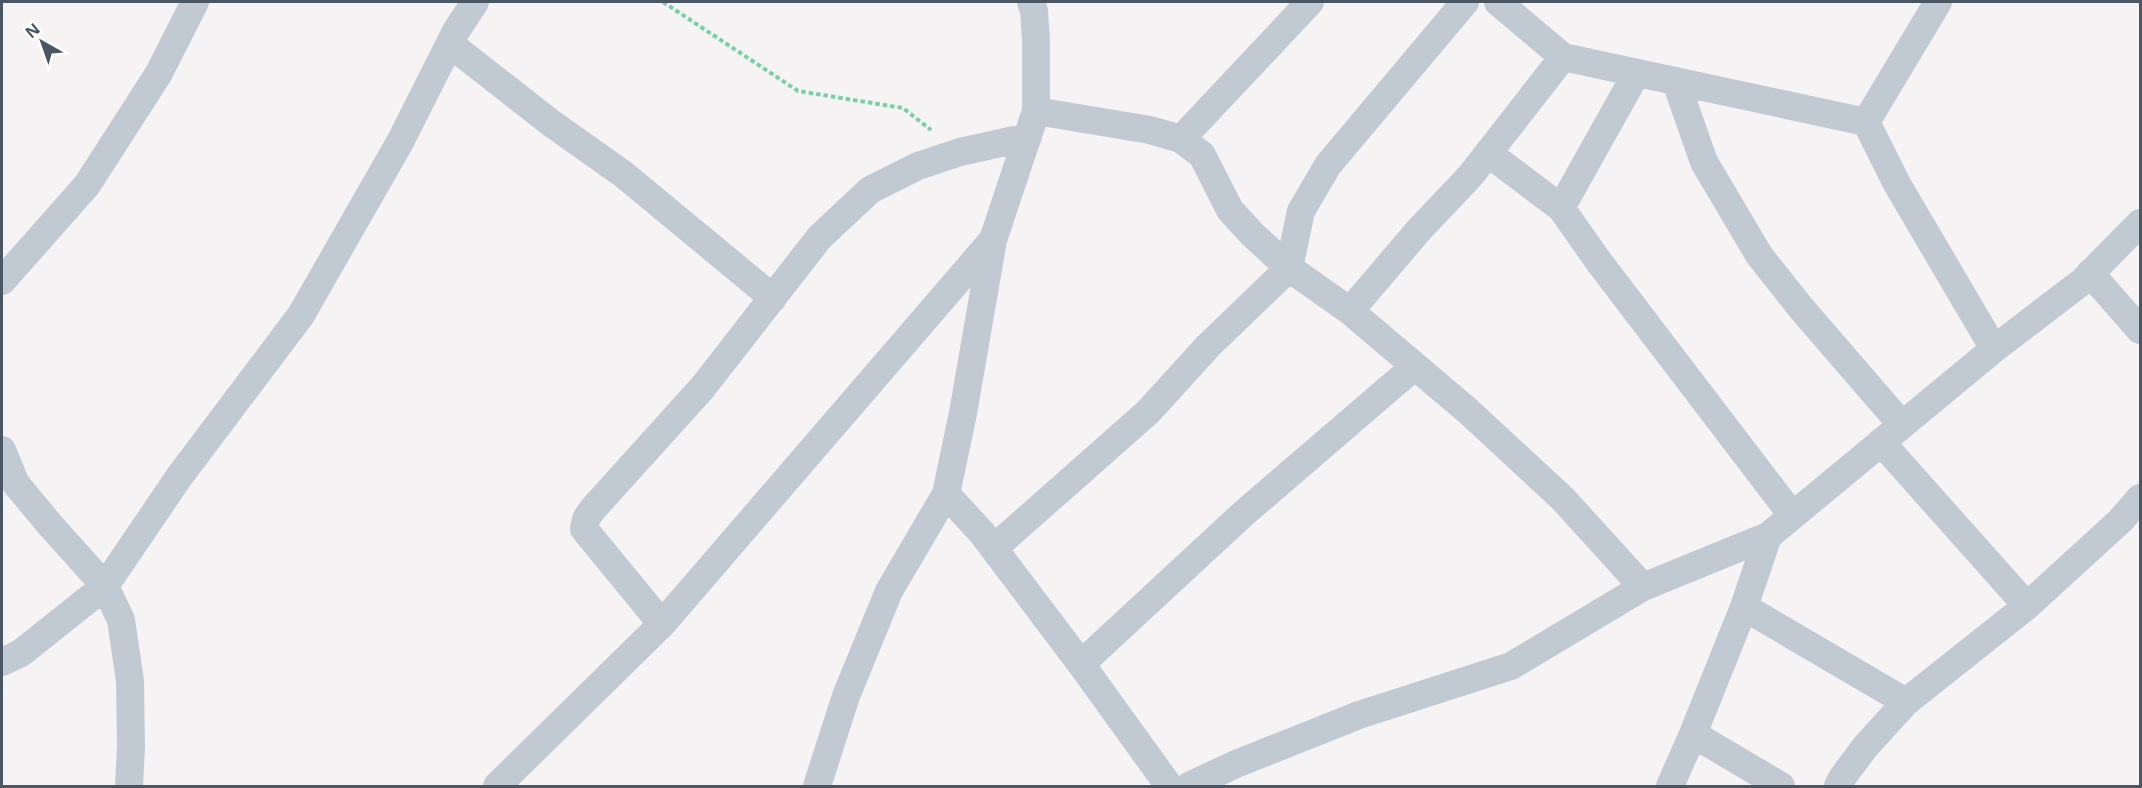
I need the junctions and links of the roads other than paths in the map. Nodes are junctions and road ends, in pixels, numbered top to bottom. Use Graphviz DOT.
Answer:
graph roads {
  1 [pos="195,2"];
  2 [pos="475,2"];
  3 [pos="1031,2"];
  4 [pos="1311,2"];
  5 [pos="1465,2"];
  6 [pos="1498,2"];
  7 [pos="1938,2"];
  8 [pos="450,44"];
  9 [pos="1563,57"];
  10 [pos="1636,74"];
  11 [pos="1676,82"];
  12 [pos="1866,122"];
  13 [pos="1032,124"];
  14 [pos="1181,139"];
  15 [pos="1488,153"];
  16 [pos="1561,208"];
  17 [pos="2140,223"];
  18 [pos="993,240"];
  19 [pos="1288,268"];
  20 [pos="2090,273"];
  21 [pos="2,281"];
  22 [pos="773,298"];
  23 [pos="1350,311"];
  24 [pos="2140,330"];
  25 [pos="1994,349"];
  26 [pos="1414,367"];
  27 [pos="1892,434"];
  28 [pos="2,450"];
  29 [pos="946,494"];
  30 [pos="2140,498"];
  31 [pos="1792,515"];
  32 [pos="1768,536"];
  33 [pos="994,548"];
  34 [pos="105,586"];
  35 [pos="1643,587"];
  36 [pos="2027,606"];
  37 [pos="1744,607"];
  38 [pos="662,624"];
  39 [pos="2,662"];
  40 [pos="1080,663"];
  41 [pos="1906,702"];
  42 [pos="1694,734"];
  43 [pos="133,783"];
  44 [pos="496,786"];
  45 [pos="817,786"];
  46 [pos="1169,786"];
  47 [pos="1189,786"];
  48 [pos="1670,786"];
  49 [pos="1781,786"];
  50 [pos="1838,786"];
  1 -- 21 [label="street"];
  2 -- 8 [label="street"];
  3 -- 13 [label="street"];
  4 -- 14 [label="street"];
  5 -- 19 [label="street"];
  6 -- 9 [label="street"];
  7 -- 12 [label="street"];
  8 -- 22 [label="street"];
  8 -- 34 [label="street"];
  9 -- 10 [label="street"];
  9 -- 15 [label="street"];
  10 -- 11 [label="street"];
  10 -- 16 [label="street"];
  11 -- 12 [label="street"];
  11 -- 27 [label="street"];
  12 -- 25 [label="street"];
  13 -- 14 [label="street"];
  13 -- 18 [label="street"];
  13 -- 22 [label="street"];
  14 -- 19 [label="street"];
  15 -- 16 [label="street"];
  15 -- 23 [label="street"];
  16 -- 31 [label="street"];
  17 -- 20 [label="street"];
  18 -- 29 [label="street"];
  18 -- 38 [label="street"];
  19 -- 23 [label="street"];
  19 -- 33 [label="street"];
  20 -- 24 [label="street"];
  20 -- 25 [label="street"];
  22 -- 38 [label="street"];
  23 -- 26 [label="street"];
  25 -- 27 [label="street"];
  26 -- 35 [label="street"];
  26 -- 40 [label="street"];
  27 -- 31 [label="street"];
  27 -- 36 [label="street"];
  28 -- 34 [label="street"];
  29 -- 33 [label="street"];
  29 -- 45 [label="street"];
  30 -- 36 [label="street"];
  31 -- 32 [label="street"];
  32 -- 35 [label="street"];
  32 -- 37 [label="street"];
  33 -- 40 [label="street"];
  34 -- 39 [label="street"];
  34 -- 43 [label="street"];
  35 -- 47 [label="street"];
  36 -- 41 [label="street"];
  37 -- 41 [label="street"];
  37 -- 42 [label="street"];
  38 -- 44 [label="street"];
  40 -- 46 [label="street"];
  41 -- 50 [label="street"];
  42 -- 48 [label="street"];
  42 -- 49 [label="street"];
}
